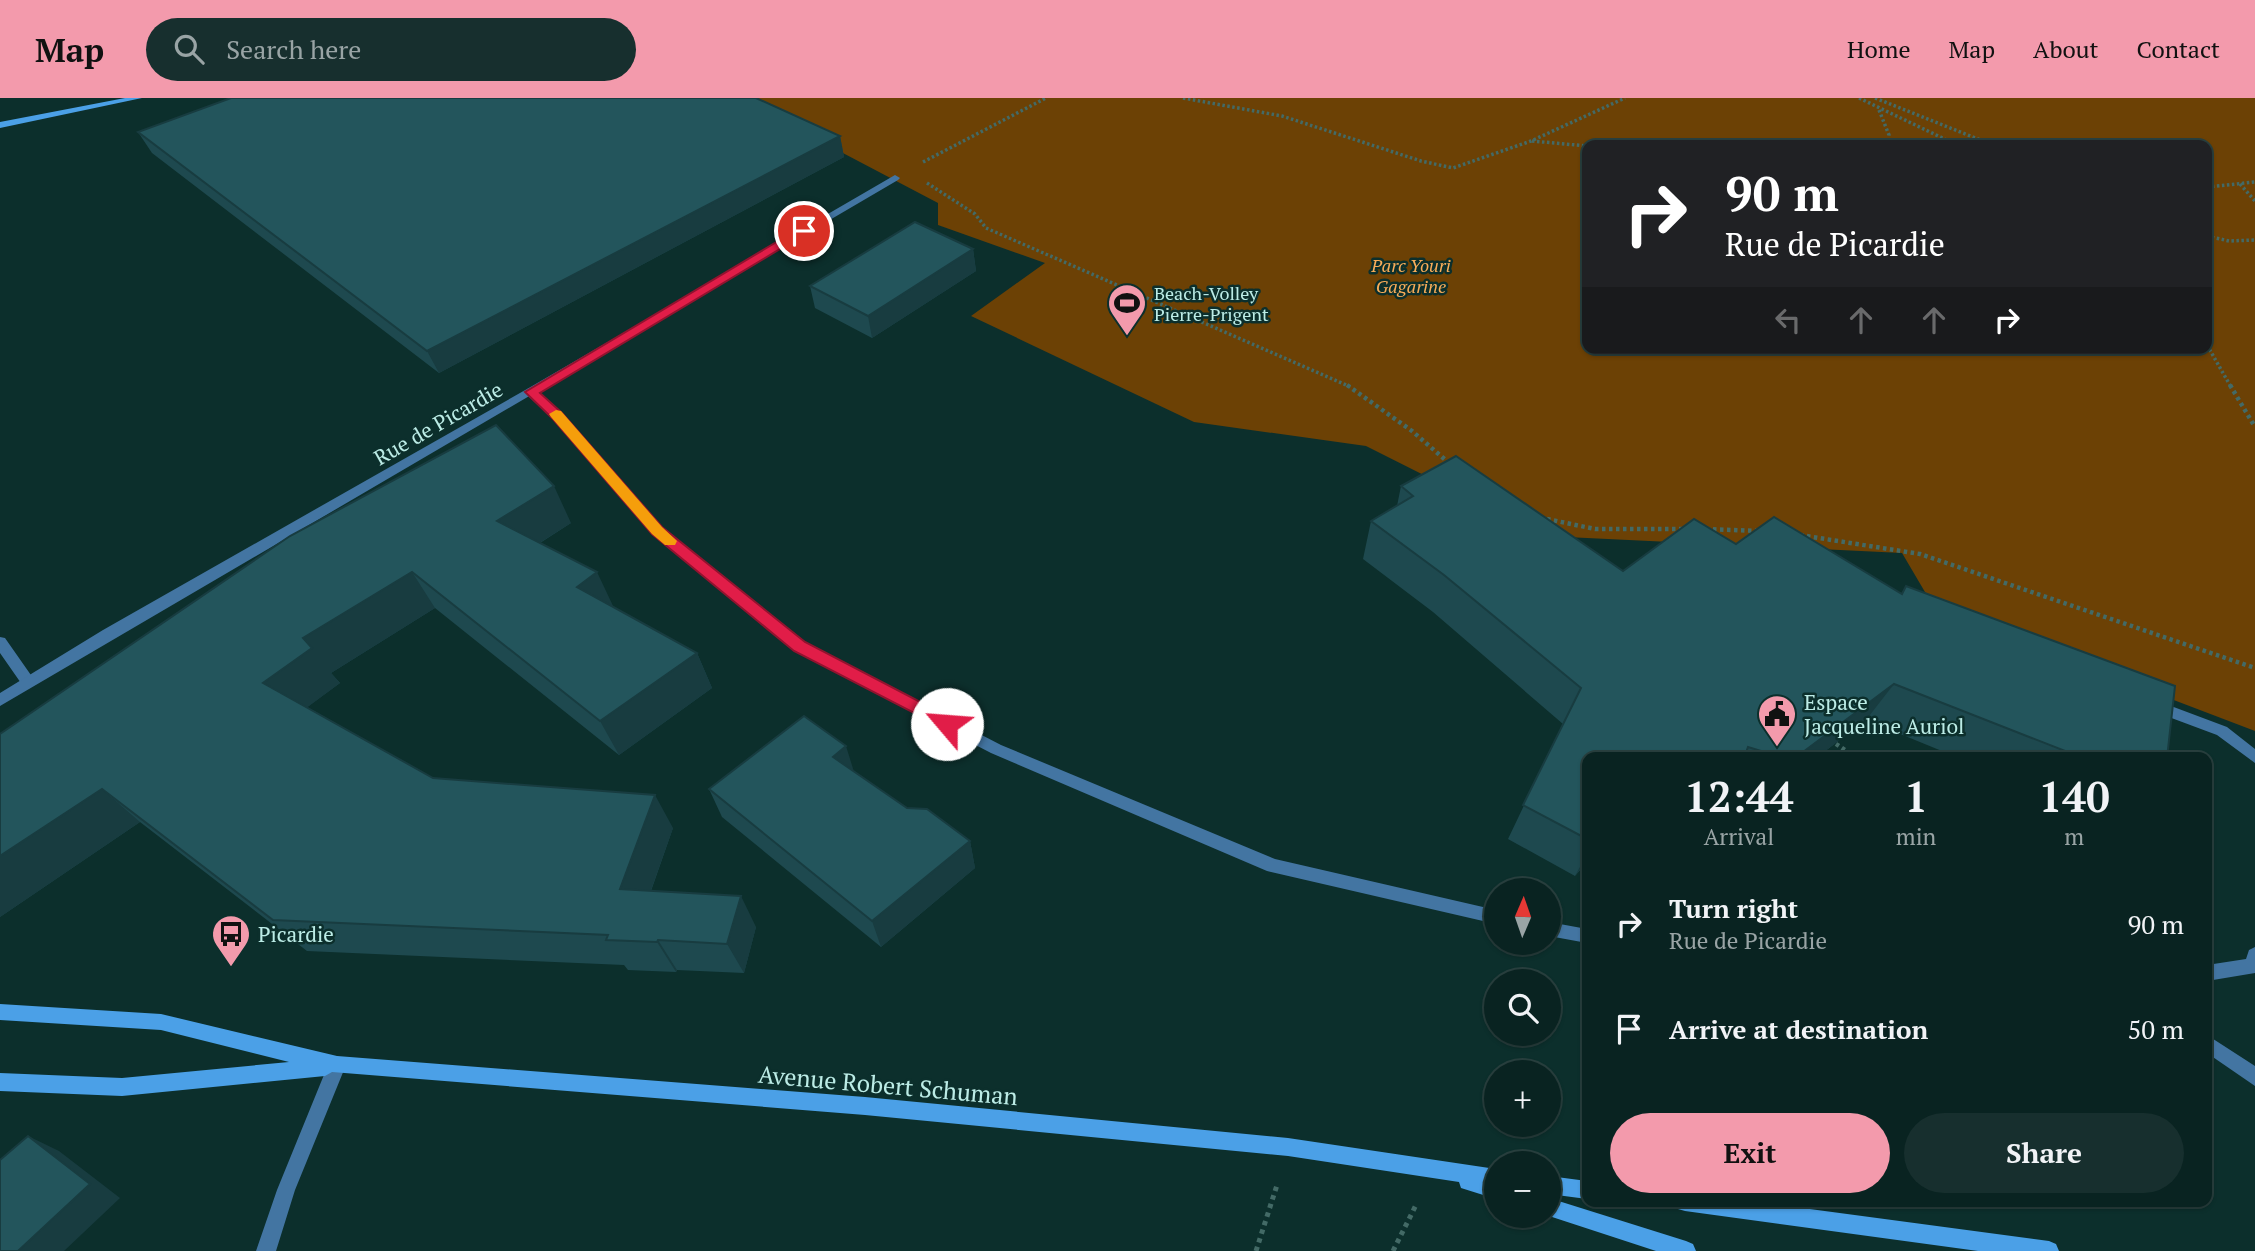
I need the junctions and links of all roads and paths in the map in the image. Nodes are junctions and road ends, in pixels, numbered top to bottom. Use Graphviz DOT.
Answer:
graph roads {
  1 [pos="138,98"];
  2 [pos="1046,98"];
  3 [pos="1183,98"];
  4 [pos="1625,98"];
  5 [pos="1859,98"];
  6 [pos="1875,98"];
  7 [pos="1879,110"];
  8 [pos="0,125"];
  9 [pos="1888,140"];
  10 [pos="1946,140"];
  11 [pos="1980,140"];
  12 [pos="1531,141"];
  13 [pos="1582,146"];
  14 [pos="908,170"];
  15 [pos="895,178"];
  16 [pos="2255,182"];
  17 [pos="2239,183"];
  18 [pos="2212,186"];
  19 [pos="2255,201"];
  20 [pos="2212,237"];
  21 [pos="2255,240"];
  22 [pos="2212,354"];
  23 [pos="531,392"];
  24 [pos="2255,427"];
  25 [pos="1451,465"];
  26 [pos="1538,515"];
  27 [pos="1686,529"];
  28 [pos="1700,529"];
  29 [pos="1766,531"];
  30 [pos="1791,534"];
  31 [pos="0,642"];
  32 [pos="2255,668"];
  33 [pos="29,682"];
  34 [pos="0,700"];
  35 [pos="2146,703"];
  36 [pos="1836,744"];
  37 [pos="1848,752"];
  38 [pos="2255,757"];
  39 [pos="1484,914"];
  40 [pos="1561,931"];
  41 [pos="1582,935"];
  42 [pos="2255,955"];
  43 [pos="2212,972"];
  44 [pos="0,1012"];
  45 [pos="2212,1047"];
  46 [pos="337,1065"];
  47 [pos="2255,1077"];
  48 [pos="0,1082"];
  49 [pos="1288,1147"];
  50 [pos="1433,1170"];
  51 [pos="1484,1176"];
  52 [pos="1484,1186"];
  53 [pos="1561,1187"];
  54 [pos="1582,1189"];
  55 [pos="1722,1207"];
  56 [pos="1561,1211"];
  57 [pos="266,1251"];
  58 [pos="1256,1251"];
  59 [pos="1393,1251"];
  60 [pos="1686,1251"];
  61 [pos="2049,1251"];
  1 -- 8 [label="main road"];
  2 -- 14 [label="path"];
  3 -- 12 [label="path"];
  4 -- 12 [label="path"];
  5 -- 7 [label="path"];
  6 -- 11 [label="path"];
  7 -- 9 [label="path"];
  7 -- 10 [label="path"];
  12 -- 13 [label="path"];
  14 -- 15 [label="path"];
  14 -- 25 [label="path"];
  15 -- 23 [label="street, Rue de Picardie"];
  16 -- 17 [label="path"];
  17 -- 18 [label="path"];
  17 -- 19 [label="path"];
  20 -- 21 [label="path"];
  22 -- 24 [label="path"];
  23 -- 33 [label="street, Rue de Picardie"];
  23 -- 39 [label="street"];
  26 -- 27 [label="path"];
  28 -- 29 [label="path"];
  30 -- 32 [label="path"];
  31 -- 33 [label="street"];
  33 -- 34 [label="street, Rue de Picardie"];
  35 -- 38 [label="street"];
  36 -- 37 [label="path"];
  40 -- 41 [label="street"];
  42 -- 43 [label="street"];
  44 -- 46 [label="main road, Avenue Robert Schuman"];
  45 -- 47 [label="street"];
  46 -- 48 [label="main road, Avenue Robert Schuman"];
  46 -- 49 [label="main road, Avenue Robert Schuman"];
  46 -- 57 [label="street"];
  49 -- 50 [label="main road, Avenue Robert Schuman"];
  49 -- 58 [label="path"];
  50 -- 51 [label="main road, Avenue Robert Schuman"];
  50 -- 52 [label="main road, Avenue Robert Schuman"];
  50 -- 59 [label="path"];
  53 -- 54 [label="main road"];
  55 -- 61 [label="main road"];
  56 -- 60 [label="main road"];
}
